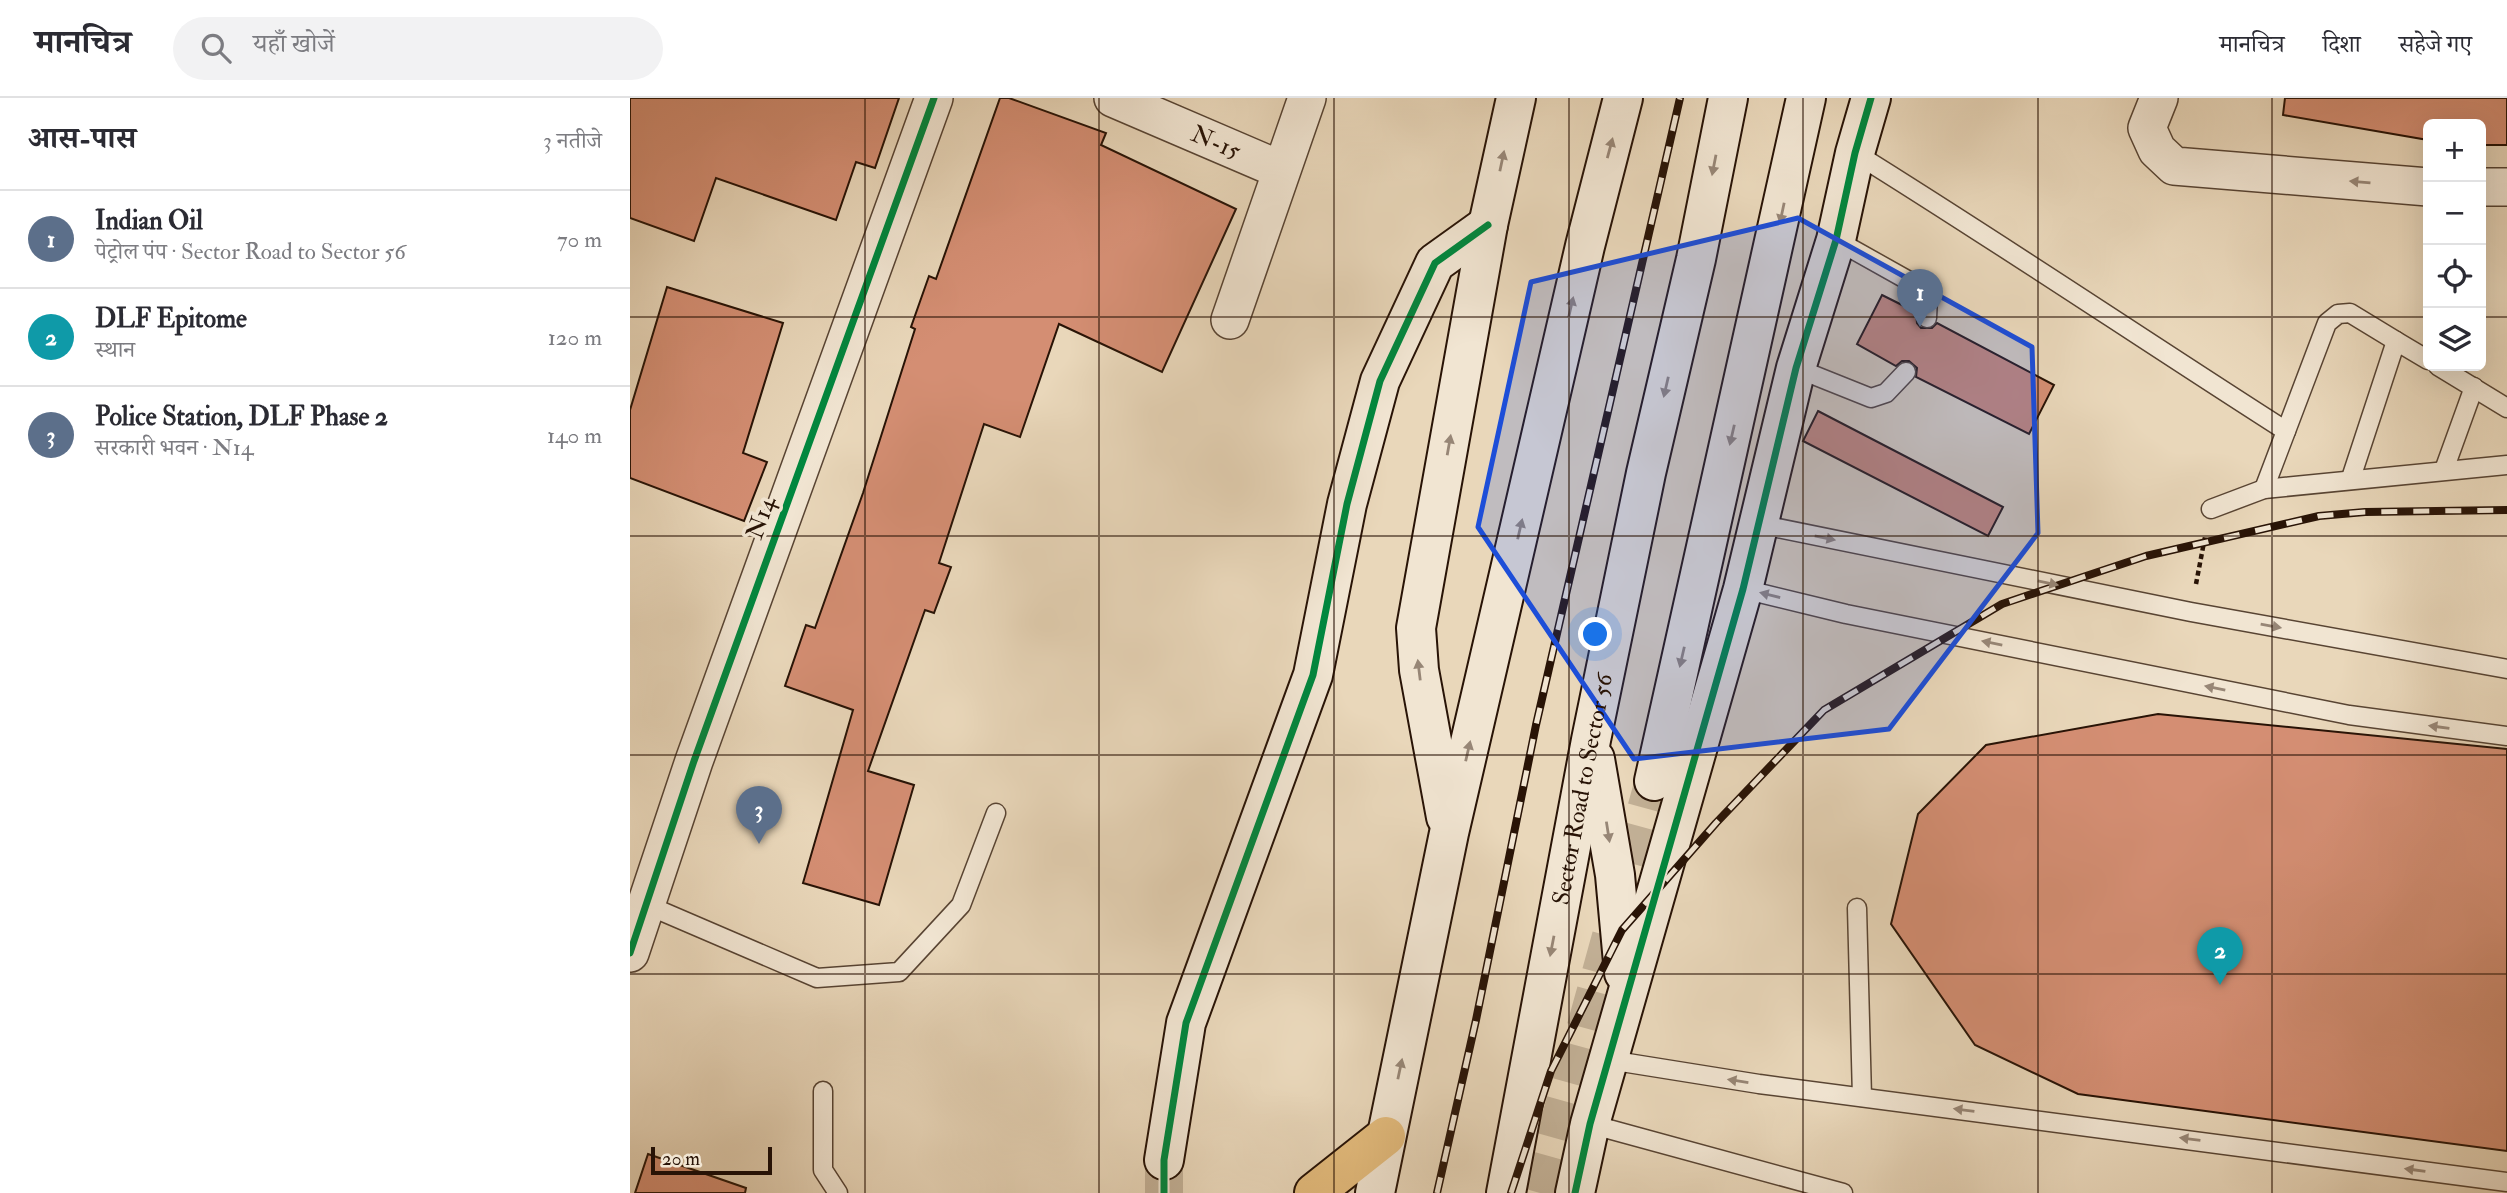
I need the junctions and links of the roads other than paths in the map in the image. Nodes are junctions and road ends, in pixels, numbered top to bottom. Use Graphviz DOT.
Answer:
graph roads {
  1 [pos="934,98"];
  2 [pos="1113,98"];
  3 [pos="1307,98"];
  4 [pos="1516,98"];
  5 [pos="1623,98"];
  6 [pos="1728,98"];
  7 [pos="1806,98"];
  8 [pos="1871,98"];
  9 [pos="2159,98"];
  10 [pos="1855,153"];
  11 [pos="1281,170"];
  12 [pos="2423,187"];
  13 [pos="2486,187"];
  14 [pos="2507,187"];
  15 [pos="1488,225"];
  16 [pos="1836,240"];
  17 [pos="1927,318"];
  18 [pos="1230,320"];
  19 [pos="2396,341"];
  20 [pos="2423,357"];
  21 [pos="1796,368"];
  22 [pos="2447,371"];
  23 [pos="1906,372"];
  24 [pos="2474,387"];
  25 [pos="2507,408"];
  26 [pos="2286,431"];
  27 [pos="2507,464"];
  28 [pos="2444,470"];
  29 [pos="2351,478"];
  30 [pos="2264,489"];
  31 [pos="2211,509"];
  32 [pos="1758,524"];
  33 [pos="1743,589"];
  34 [pos="2507,668"];
  35 [pos="2507,736"];
  36 [pos="1591,740"];
  37 [pos="1654,781"];
  38 [pos="996,813"];
  39 [pos="1449,833"];
  40 [pos="648,905"];
  41 [pos="1857,908"];
  42 [pos="630,953"];
  43 [pos="1624,1007"];
  44 [pos="1608,1060"];
  45 [pos="823,1091"];
  46 [pos="1862,1097"];
  47 [pos="1590,1124"];
  48 [pos="1386,1136"];
  49 [pos="1164,1160"];
  50 [pos="2507,1182"];
  51 [pos="838,1193"];
  52 [pos="1314,1193"];
  53 [pos="1375,1193"];
  54 [pos="1506,1193"];
  55 [pos="1575,1193"];
  56 [pos="1843,1193"];
  1 -- 40 [label="street, N14"];
  2 -- 11 [label="street, N-15"];
  3 -- 11 [label="street"];
  15 -- 4 [label="street, one-way"];
  39 -- 5 [label="street, one-way"];
  6 -- 36 [label="street, Sector Road to Sector 56, one-way"];
  7 -- 37 [label="street, one-way"];
  8 -- 10 [label="street"];
  12 -- 9 [label="street, one-way"];
  10 -- 16 [label="street"];
  10 -- 26 [label="lane"];
  11 -- 18 [label="street"];
  13 -- 14 [label="street"];
  39 -- 15 [label="street, one-way"];
  15 -- 49 [label="street"];
  16 -- 17 [label="lane"];
  16 -- 21 [label="street"];
  19 -- 20 [label="lane"];
  19 -- 26 [label="lane"];
  19 -- 29 [label="lane"];
  21 -- 23 [label="lane"];
  21 -- 32 [label="street"];
  22 -- 24 [label="lane"];
  24 -- 25 [label="lane"];
  24 -- 28 [label="lane"];
  26 -- 30 [label="lane"];
  27 -- 28 [label="lane"];
  28 -- 29 [label="lane"];
  29 -- 30 [label="lane"];
  30 -- 31 [label="lane"];
  32 -- 33 [label="street"];
  32 -- 34 [label="lane, one-way"];
  35 -- 33 [label="lane, one-way"];
  33 -- 43 [label="street"];
  36 -- 43 [label="street, one-way"];
  36 -- 54 [label="street, Sector Road to Sector 56, one-way"];
  38 -- 40 [label="lane"];
  48 -- 39 [label="street, one-way"];
  40 -- 42 [label="street, N14"];
  41 -- 46 [label="lane"];
  43 -- 44 [label="street"];
  46 -- 44 [label="lane, one-way"];
  44 -- 47 [label="street"];
  45 -- 51 [label="lane"];
  50 -- 46 [label="lane, one-way"];
  47 -- 55 [label="street"];
  47 -- 56 [label="lane"];
  48 -- 52 [label="main road"];
  48 -- 53 [label="street"];
}
